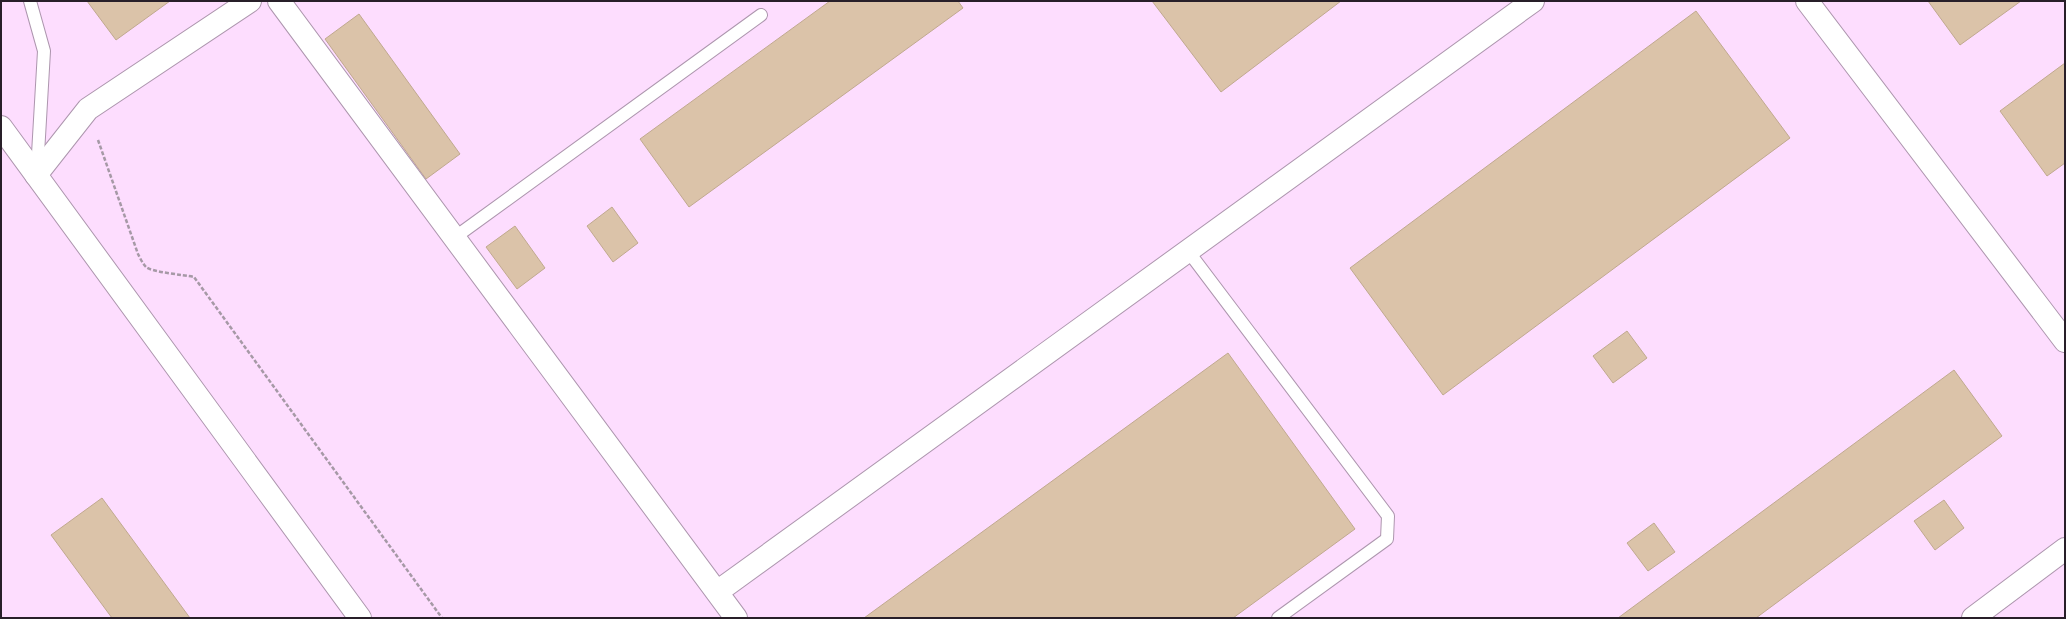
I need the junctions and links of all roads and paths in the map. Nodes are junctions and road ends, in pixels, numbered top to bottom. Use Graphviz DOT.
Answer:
graph roads {
  1 [pos="30,1"];
  2 [pos="250,1"];
  3 [pos="278,1"];
  4 [pos="1533,1"];
  5 [pos="1807,1"];
  6 [pos="761,15"];
  7 [pos="88,109"];
  8 [pos="1,127"];
  9 [pos="36,175"];
  10 [pos="454,238"];
  11 [pos="1188,251"];
  12 [pos="2065,340"];
  13 [pos="2065,549"];
  14 [pos="717,592"];
  15 [pos="360,618"];
  16 [pos="442,618"];
  17 [pos="736,618"];
  18 [pos="1278,618"];
  19 [pos="1972,618"];
  1 -- 9 [label="lane"];
  2 -- 7 [label="street"];
  3 -- 10 [label="street"];
  4 -- 11 [label="street"];
  5 -- 12 [label="street"];
  6 -- 10 [label="lane"];
  7 -- 9 [label="street"];
  7 -- 16 [label="path"];
  8 -- 9 [label="street"];
  9 -- 15 [label="street"];
  10 -- 14 [label="street"];
  11 -- 14 [label="street"];
  11 -- 18 [label="lane"];
  13 -- 19 [label="street"];
  14 -- 17 [label="street"];
}
